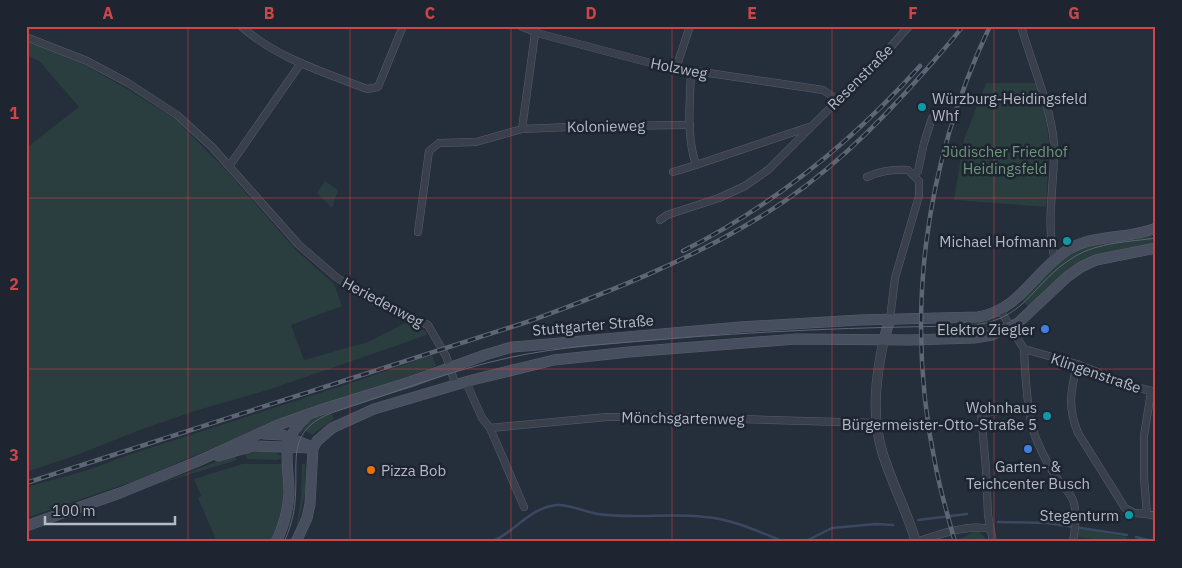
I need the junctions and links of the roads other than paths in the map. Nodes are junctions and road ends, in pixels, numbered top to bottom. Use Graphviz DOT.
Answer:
graph roads {
  1 [pos="241,26"];
  2 [pos="403,26"];
  3 [pos="521,26"];
  4 [pos="690,26"];
  5 [pos="909,26"];
  6 [pos="1021,26"];
  7 [pos="537,30"];
  8 [pos="26,37"];
  9 [pos="301,63"];
  10 [pos="676,68"];
  11 [pos="691,71"];
  12 [pos="838,100"];
  13 [pos="932,118"];
  14 [pos="690,125"];
  15 [pos="810,127"];
  16 [pos="522,129"];
  17 [pos="230,165"];
  18 [pos="696,165"];
  19 [pos="673,172"];
  20 [pos="914,175"];
  21 [pos="867,176"];
  22 [pos="660,220"];
  23 [pos="1156,228"];
  24 [pos="418,232"];
  25 [pos="1156,248"];
  26 [pos="1055,260"];
  27 [pos="1000,310"];
  28 [pos="890,319"];
  29 [pos="1010,328"];
  30 [pos="884,339"];
  31 [pos="1024,349"];
  32 [pos="1077,364"];
  33 [pos="450,367"];
  34 [pos="461,384"];
  35 [pos="1154,392"];
  36 [pos="1029,408"];
  37 [pos="309,415"];
  38 [pos="876,423"];
  39 [pos="490,428"];
  40 [pos="259,435"];
  41 [pos="288,442"];
  42 [pos="313,448"];
  43 [pos="196,462"];
  44 [pos="524,507"];
  45 [pos="1147,514"];
  46 [pos="1156,516"];
  47 [pos="26,526"];
  48 [pos="990,529"];
  49 [pos="276,542"];
  50 [pos="296,542"];
  51 [pos="916,542"];
  52 [pos="993,542"];
  53 [pos="1073,542"];
  1 -- 9 [label="street"];
  2 -- 9 [label="street"];
  3 -- 7 [label="street, Holzweg"];
  4 -- 10 [label="street"];
  5 -- 12 [label="street, Resenstraße"];
  6 -- 26 [label="street"];
  7 -- 10 [label="street, Holzweg"];
  7 -- 16 [label="street"];
  8 -- 17 [label="street, Heriedenweg"];
  9 -- 17 [label="street"];
  10 -- 11 [label="street, Holzweg"];
  11 -- 12 [label="street, Holzweg"];
  11 -- 14 [label="street"];
  12 -- 15 [label="street, Resenstraße"];
  13 -- 20 [label="street"];
  14 -- 16 [label="street, Kolonieweg"];
  14 -- 18 [label="street"];
  15 -- 18 [label="street"];
  15 -- 22 [label="street, Resenstraße"];
  16 -- 24 [label="street, Kolonieweg"];
  17 -- 33 [label="street, Heriedenweg"];
  18 -- 19 [label="street"];
  20 -- 21 [label="street"];
  20 -- 28 [label="street"];
  23 -- 26 [label="main road, Stuttgarter Straße"];
  25 -- 29 [label="main road, Stuttgarter Straße"];
  26 -- 27 [label="main road, Stuttgarter Straße"];
  27 -- 28 [label="main road, Stuttgarter Straße"];
  27 -- 29 [label="street"];
  28 -- 30 [label="main road"];
  28 -- 33 [label="main road, Stuttgarter Straße"];
  29 -- 30 [label="main road, Stuttgarter Straße"];
  29 -- 31 [label="street"];
  30 -- 34 [label="main road, Stuttgarter Straße"];
  30 -- 38 [label="street"];
  31 -- 32 [label="street, Klingenstraße"];
  31 -- 36 [label="street"];
  32 -- 35 [label="street, Klingenstraße"];
  32 -- 45 [label="street"];
  33 -- 34 [label="street, Heriedenweg"];
  33 -- 37 [label="main road, Stuttgarter Straße"];
  34 -- 39 [label="street"];
  34 -- 42 [label="main road, Stuttgarter Straße"];
  35 -- 45 [label="street"];
  36 -- 48 [label="street"];
  36 -- 53 [label="street"];
  37 -- 40 [label="main road, Stuttgarter Straße"];
  37 -- 41 [label="main road, Stuttgarter Straße"];
  38 -- 39 [label="street, Mönchsgartenweg"];
  38 -- 51 [label="street"];
  39 -- 44 [label="street"];
  40 -- 41 [label="main road, Stuttgarter Straße"];
  40 -- 43 [label="main road, Stuttgarter Straße"];
  41 -- 42 [label="main road, Stuttgarter Straße"];
  41 -- 43 [label="main road, Stuttgarter Straße"];
  41 -- 49 [label="main road"];
  42 -- 50 [label="main road"];
  43 -- 47 [label="main road, Stuttgarter Straße"];
  45 -- 46 [label="street"];
  48 -- 51 [label="street"];
  48 -- 52 [label="street"];
}
